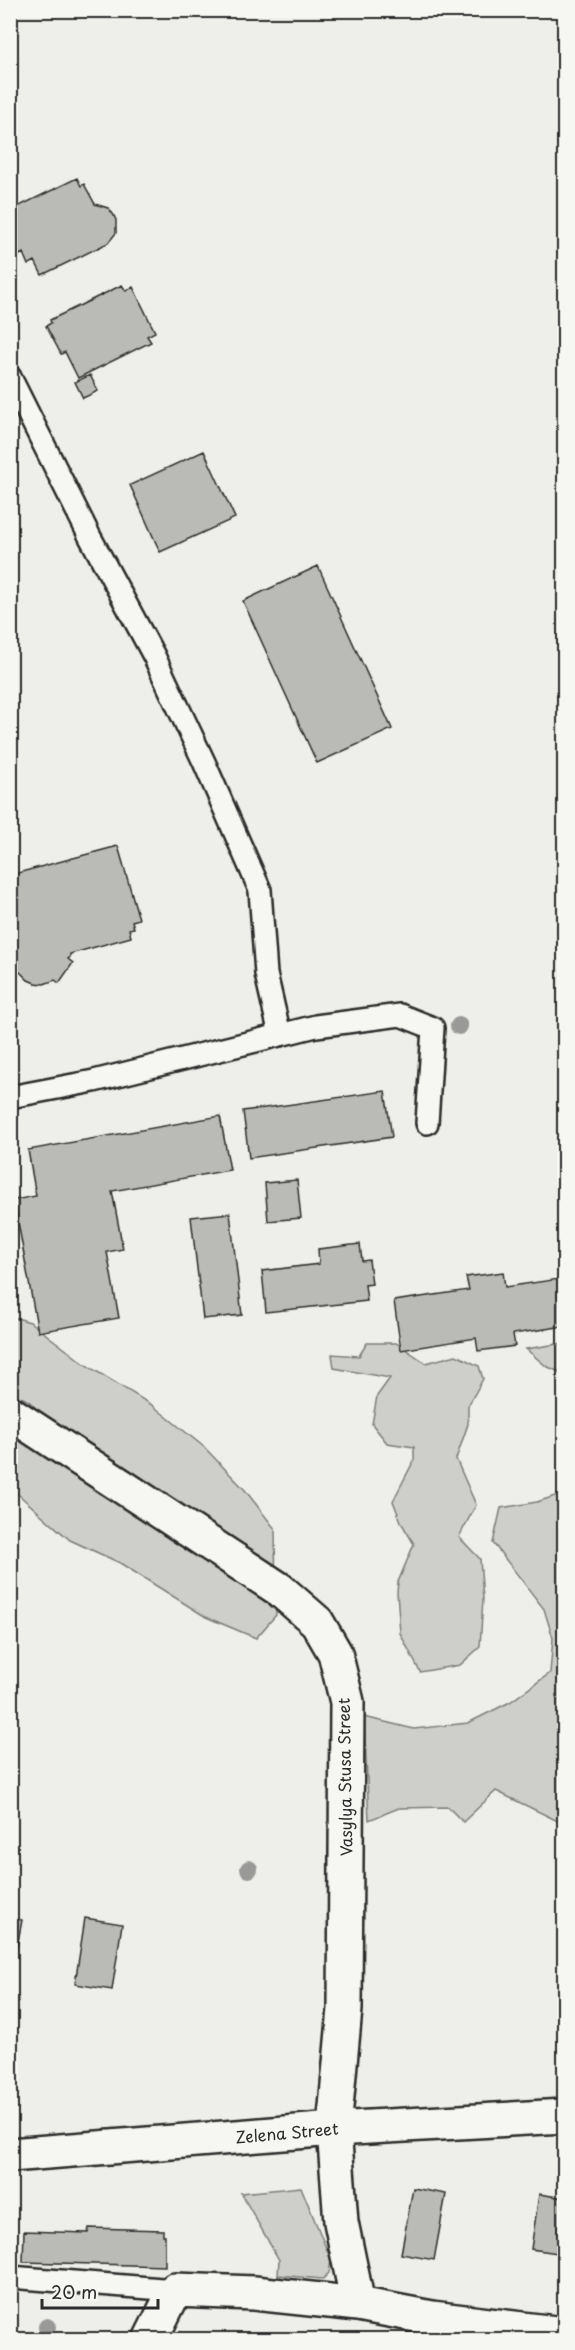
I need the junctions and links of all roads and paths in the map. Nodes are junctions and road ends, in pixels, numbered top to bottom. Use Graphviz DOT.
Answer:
graph roads {
  1 [pos="10,376"];
  2 [pos="280,1035"];
  3 [pos="10,1097"];
  4 [pos="427,1123"];
  5 [pos="10,1413"];
  6 [pos="564,2116"];
  7 [pos="334,2129"];
  8 [pos="10,2155"];
  9 [pos="10,2277"];
  10 [pos="175,2290"];
  11 [pos="358,2304"];
  12 [pos="564,2334"];
  13 [pos="150,2340"];
  1 -- 2 [label="lane"];
  2 -- 3 [label="lane"];
  2 -- 4 [label="lane"];
  5 -- 7 [label="main road, Vasylya Stusa Street"];
  6 -- 7 [label="main road, Zelena Street"];
  7 -- 8 [label="main road, Zelena Street"];
  7 -- 11 [label="main road, Vasylya Stusa Street"];
  9 -- 10 [label="lane"];
  10 -- 11 [label="main road"];
  10 -- 13 [label="main road"];
  11 -- 12 [label="main road"];
}
